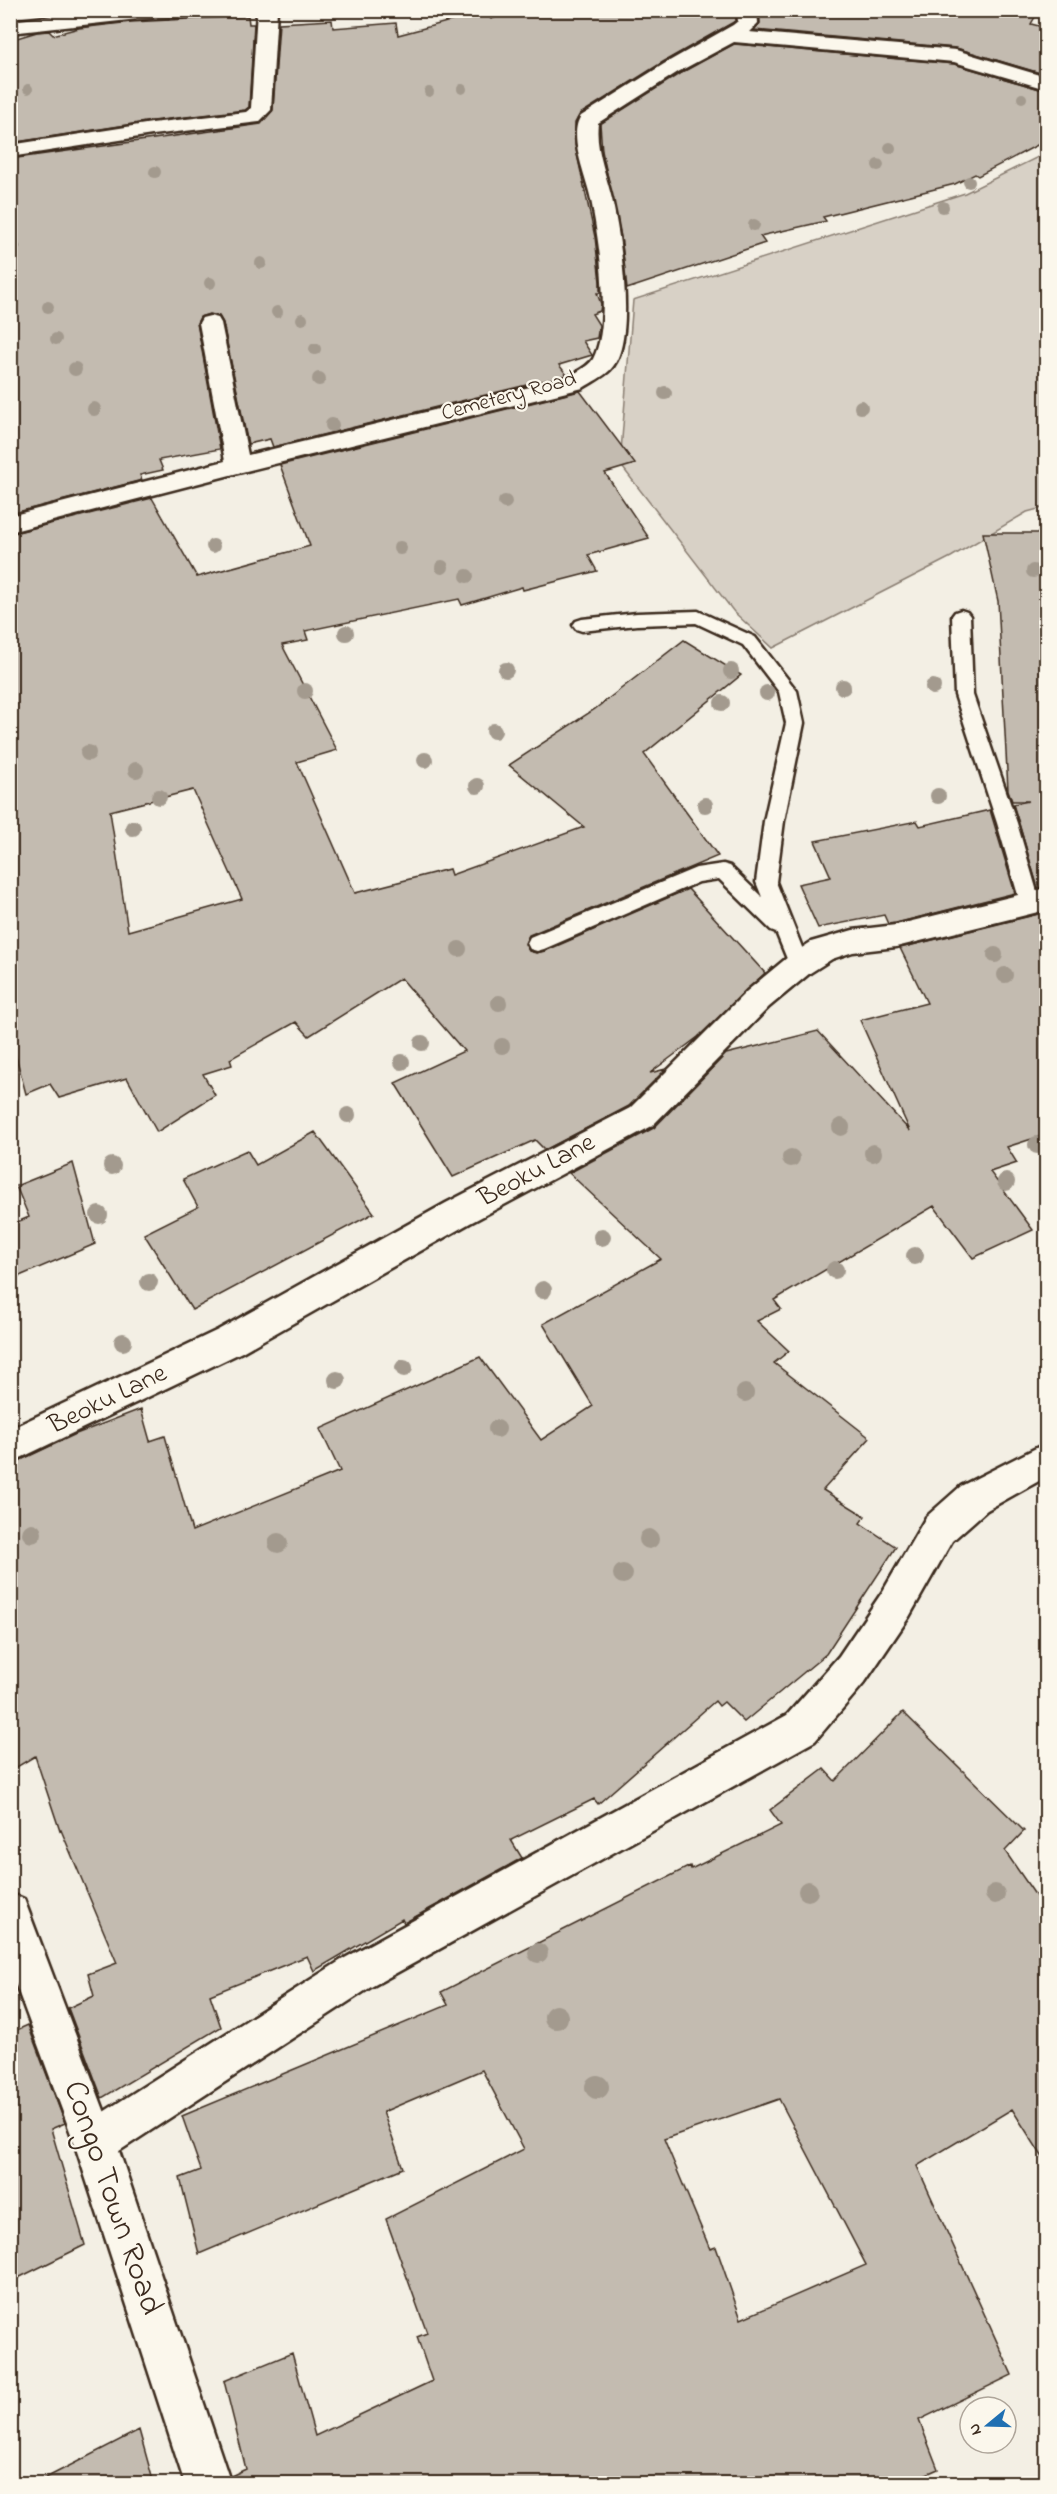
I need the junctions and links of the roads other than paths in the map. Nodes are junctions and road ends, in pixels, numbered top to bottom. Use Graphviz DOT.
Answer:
graph roads {
  1 [pos="192,10"];
  2 [pos="267,10"];
  3 [pos="747,10"];
  4 [pos="10,27"];
  5 [pos="733,36"];
  6 [pos="1047,83"];
  7 [pos="10,151"];
  8 [pos="210,323"];
  9 [pos="238,465"];
  10 [pos="10,524"];
  11 [pos="961,616"];
  12 [pos="582,626"];
  13 [pos="1038,901"];
  14 [pos="786,933"];
  15 [pos="537,943"];
  16 [pos="799,965"];
  17 [pos="10,1447"];
  18 [pos="1047,1459"];
  19 [pos="10,1913"];
  20 [pos="94,2142"];
  21 [pos="208,2484"];
  1 -- 4 [label="street"];
  2 -- 7 [label="street"];
  3 -- 5 [label="street"];
  5 -- 6 [label="street"];
  5 -- 9 [label="street, Cemetery Road"];
  8 -- 9 [label="street"];
  9 -- 10 [label="street, Cemetery Road"];
  11 -- 13 [label="lane"];
  12 -- 14 [label="lane"];
  13 -- 16 [label="street, Beoku Lane"];
  14 -- 15 [label="lane"];
  14 -- 16 [label="lane"];
  16 -- 17 [label="street, Beoku Lane"];
  18 -- 20 [label="street"];
  19 -- 20 [label="street, Congo Town Road"];
  20 -- 21 [label="street, Congo Town Road"];
}
